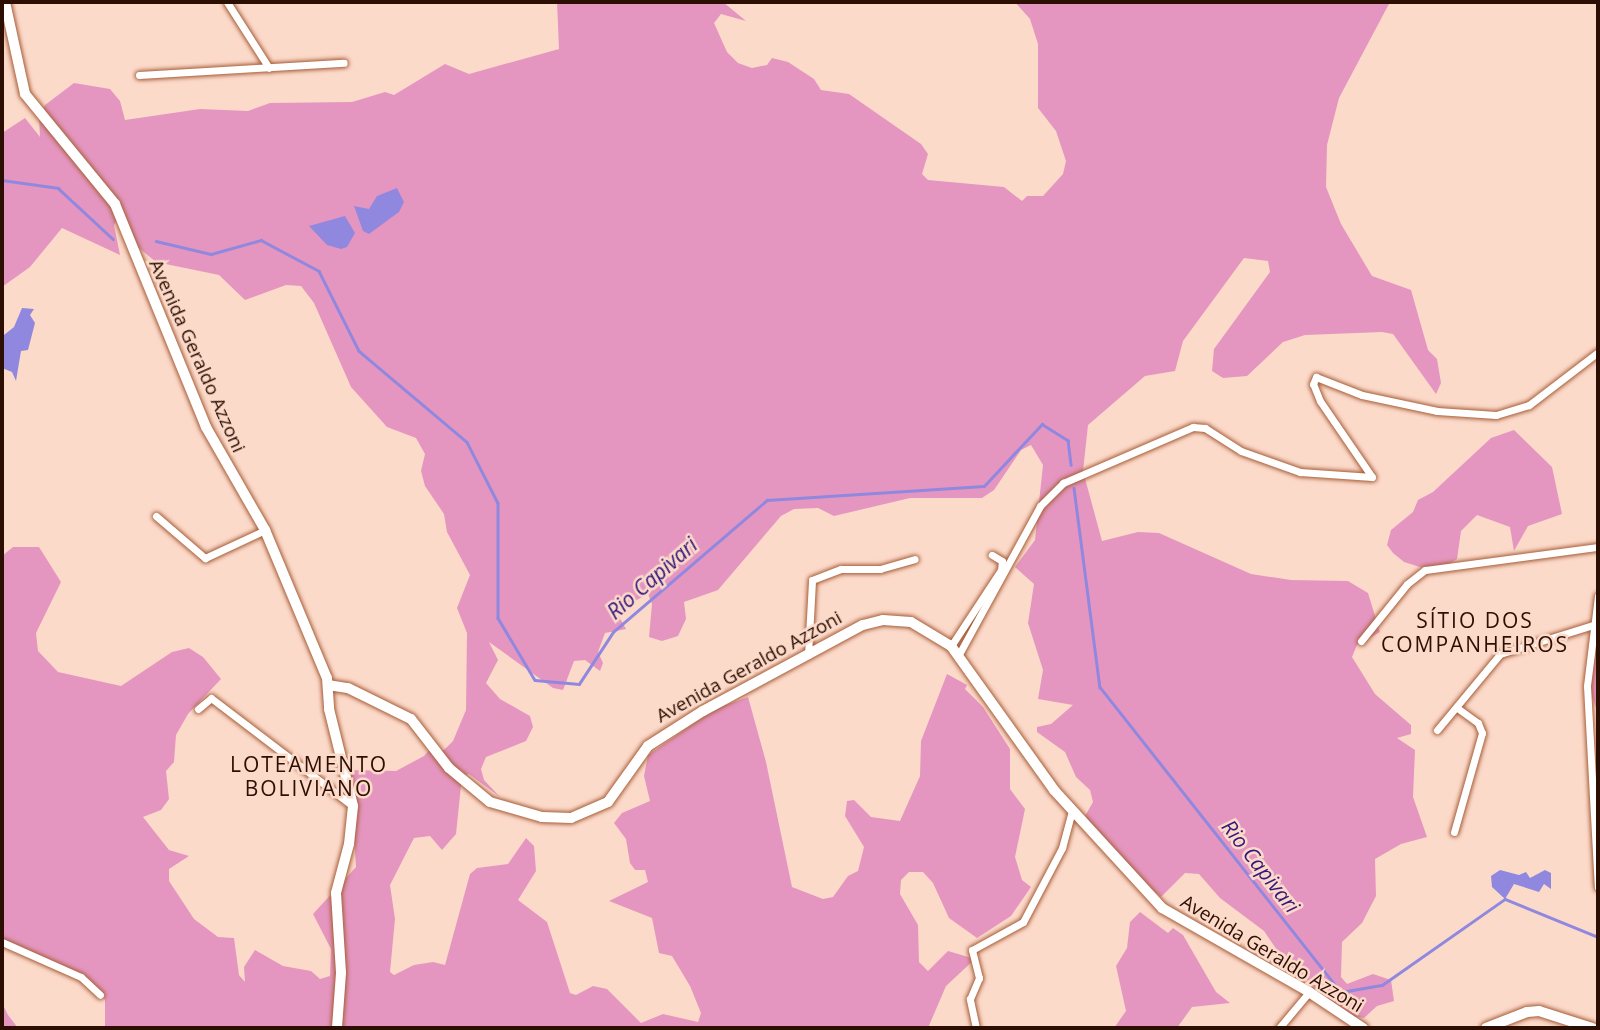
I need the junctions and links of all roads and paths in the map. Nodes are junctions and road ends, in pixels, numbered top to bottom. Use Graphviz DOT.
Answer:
graph roads {
  1 [pos="5,2"];
  2 [pos="227,2"];
  3 [pos="344,63"];
  4 [pos="269,68"];
  5 [pos="139,75"];
  6 [pos="1598,352"];
  7 [pos="156,516"];
  8 [pos="265,530"];
  9 [pos="1598,547"];
  10 [pos="992,555"];
  11 [pos="915,559"];
  12 [pos="1598,596"];
  13 [pos="1592,625"];
  14 [pos="1361,641"];
  15 [pos="951,646"];
  16 [pos="808,654"];
  17 [pos="958,656"];
  18 [pos="328,685"];
  19 [pos="1458,708"];
  20 [pos="198,709"];
  21 [pos="1437,730"];
  22 [pos="352,806"];
  23 [pos="1072,811"];
  24 [pos="1454,832"];
  25 [pos="1598,887"];
  26 [pos="2,942"];
  27 [pos="1309,992"];
  28 [pos="100,995"];
  29 [pos="337,1028"];
  30 [pos="976,1028"];
  31 [pos="1279,1028"];
  32 [pos="1363,1028"];
  33 [pos="1486,1028"];
  34 [pos="1592,1028"];
  1 -- 8 [label="street, Avenida Geraldo Azzoni"];
  2 -- 4 [label="street"];
  3 -- 4 [label="street"];
  4 -- 5 [label="street"];
  6 -- 17 [label="street"];
  7 -- 8 [label="street"];
  8 -- 18 [label="street, Avenida Geraldo Azzoni"];
  9 -- 14 [label="street"];
  10 -- 15 [label="street"];
  11 -- 16 [label="street"];
  12 -- 13 [label="street"];
  13 -- 19 [label="street"];
  13 -- 25 [label="street"];
  15 -- 16 [label="street, Avenida Geraldo Azzoni"];
  15 -- 17 [label="street, Avenida Geraldo Azzoni"];
  16 -- 18 [label="street, Avenida Geraldo Azzoni"];
  17 -- 23 [label="street, Avenida Geraldo Azzoni"];
  18 -- 22 [label="street"];
  19 -- 21 [label="street"];
  19 -- 24 [label="street"];
  20 -- 22 [label="street"];
  22 -- 29 [label="street"];
  23 -- 27 [label="street, Avenida Geraldo Azzoni"];
  23 -- 30 [label="street"];
  26 -- 28 [label="street"];
  27 -- 31 [label="street"];
  27 -- 32 [label="street, Avenida Geraldo Azzoni"];
  33 -- 34 [label="street"];
}
